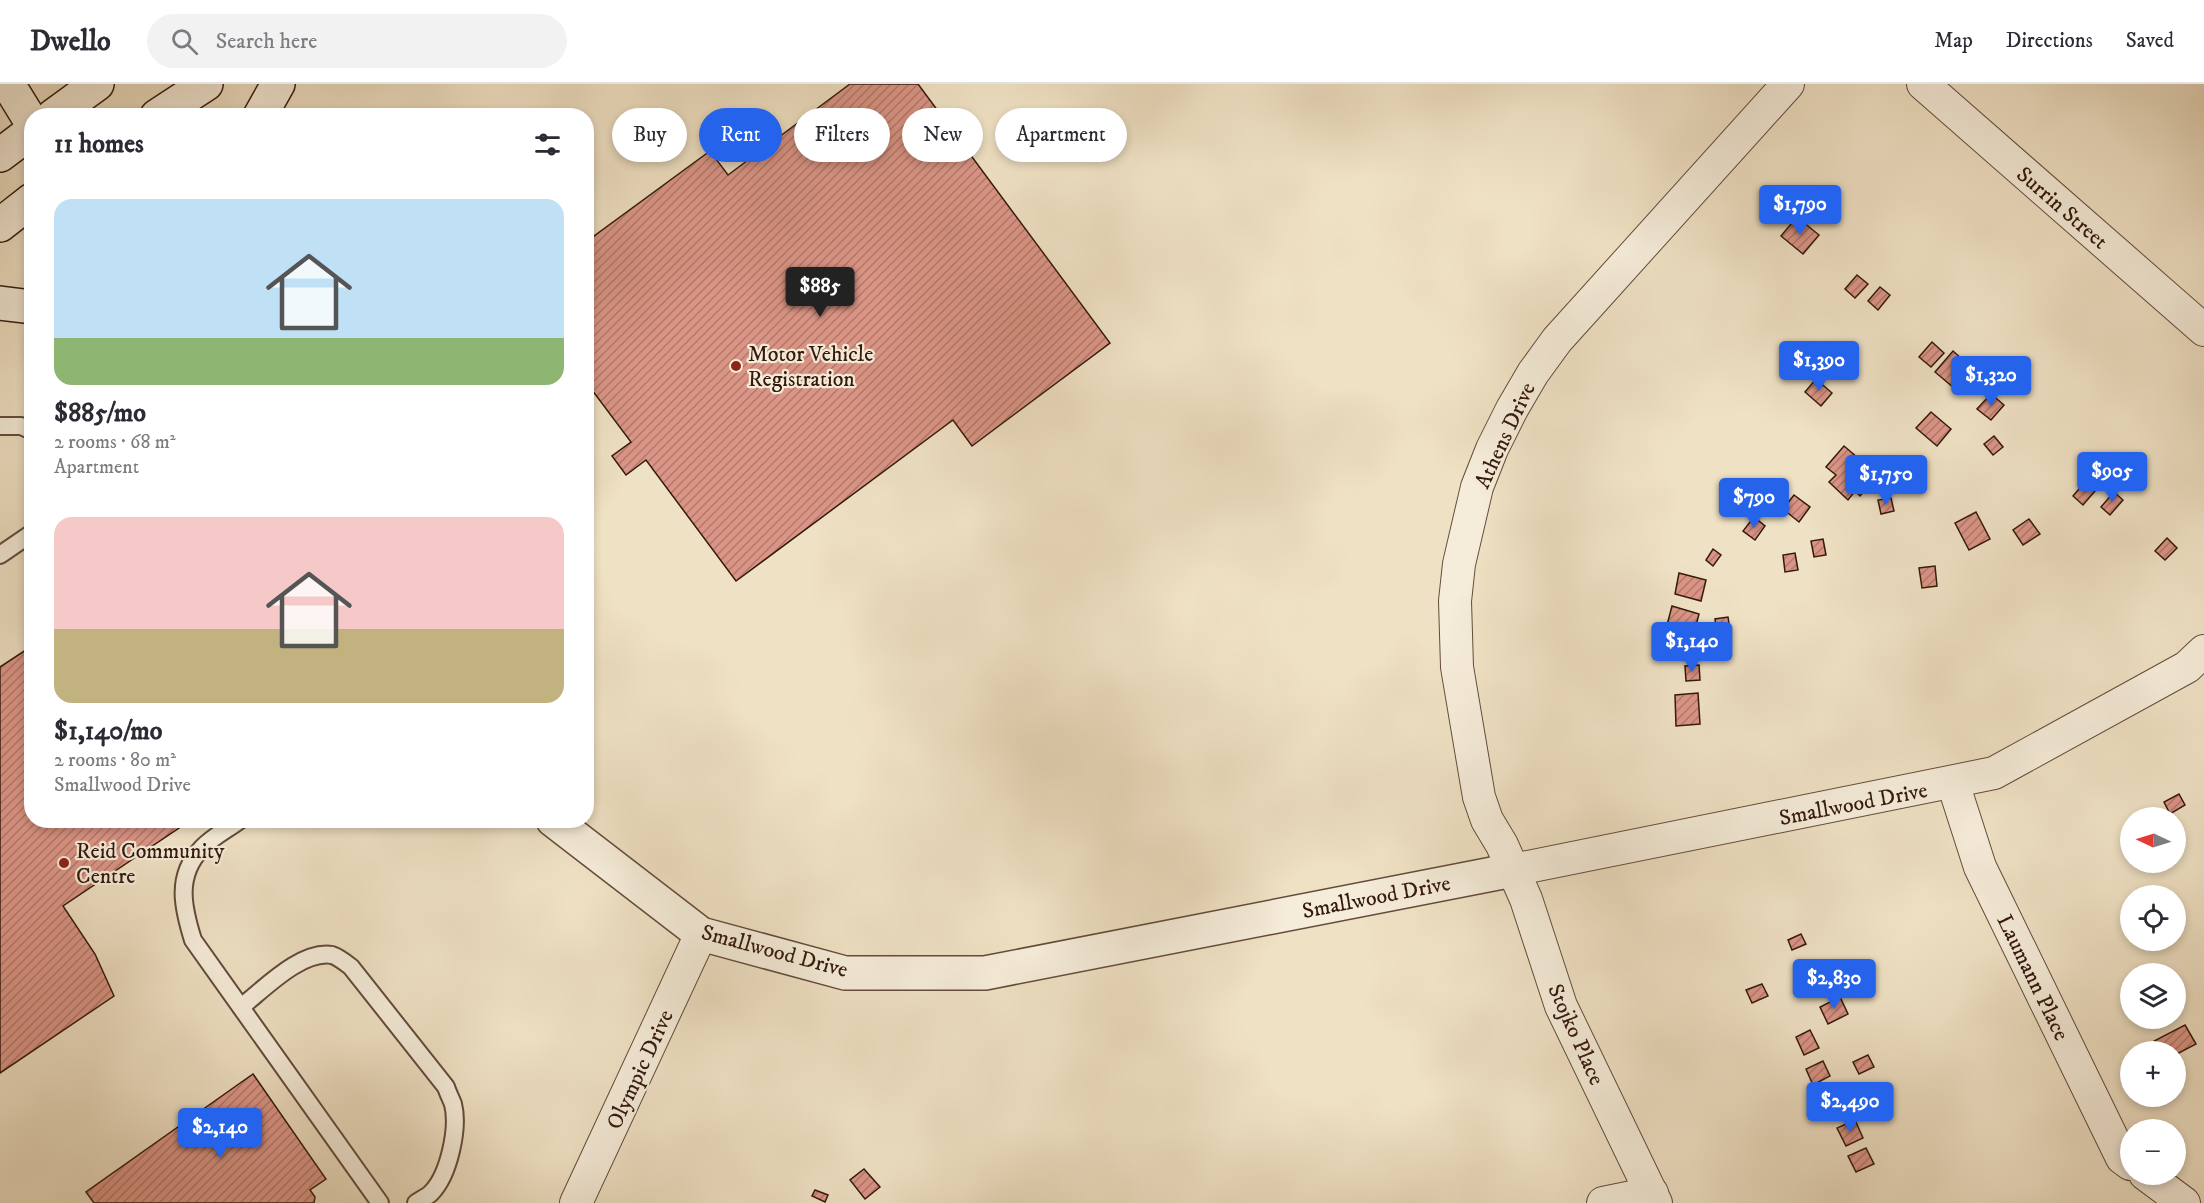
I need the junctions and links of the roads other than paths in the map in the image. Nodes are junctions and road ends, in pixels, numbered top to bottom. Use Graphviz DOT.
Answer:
graph roads {
  1 [pos="8,84"];
  2 [pos="97,84"];
  3 [pos="206,84"];
  4 [pos="278,84"];
  5 [pos="1788,84"];
  6 [pos="1923,84"];
  7 [pos="64,108"];
  8 [pos="169,108"];
  9 [pos="264,108"];
  10 [pos="24,110"];
  11 [pos="24,137"];
  12 [pos="0,155"];
  13 [pos="24,206"];
  14 [pos="0,225"];
  15 [pos="0,303"];
  16 [pos="24,306"];
  17 [pos="2204,330"];
  18 [pos="0,426"];
  19 [pos="24,427"];
  20 [pos="24,538"];
  21 [pos="0,555"];
  22 [pos="2204,651"];
  23 [pos="1953,783"];
  24 [pos="229,828"];
  25 [pos="563,828"];
  26 [pos="1513,870"];
  27 [pos="701,934"];
  28 [pos="241,1007"];
  29 [pos="2120,1154"];
  30 [pos="2160,1185"];
  31 [pos="1654,1198"];
  32 [pos="380,1203"];
  33 [pos="416,1203"];
  34 [pos="576,1203"];
  35 [pos="1602,1203"];
  36 [pos="2184,1203"];
  1 -- 10 [label="street"];
  2 -- 7 [label="street"];
  3 -- 8 [label="street"];
  4 -- 9 [label="street"];
  5 -- 26 [label="street, Athens Drive"];
  6 -- 17 [label="street, Surrin Street"];
  11 -- 12 [label="street"];
  13 -- 14 [label="street"];
  15 -- 16 [label="street"];
  18 -- 19 [label="lane"];
  20 -- 21 [label="lane"];
  22 -- 23 [label="street, Smallwood Drive"];
  23 -- 26 [label="street, Smallwood Drive"];
  23 -- 29 [label="street, Laumann Place"];
  24 -- 28 [label="lane"];
  25 -- 27 [label="street, Smallwood Drive"];
  26 -- 27 [label="street, Smallwood Drive"];
  26 -- 31 [label="street, Stojko Place"];
  27 -- 34 [label="street, Olympic Drive"];
  28 -- 32 [label="lane"];
  28 -- 33 [label="lane"];
  30 -- 36 [label="street"];
  31 -- 35 [label="street, Stojko Place"];
}
